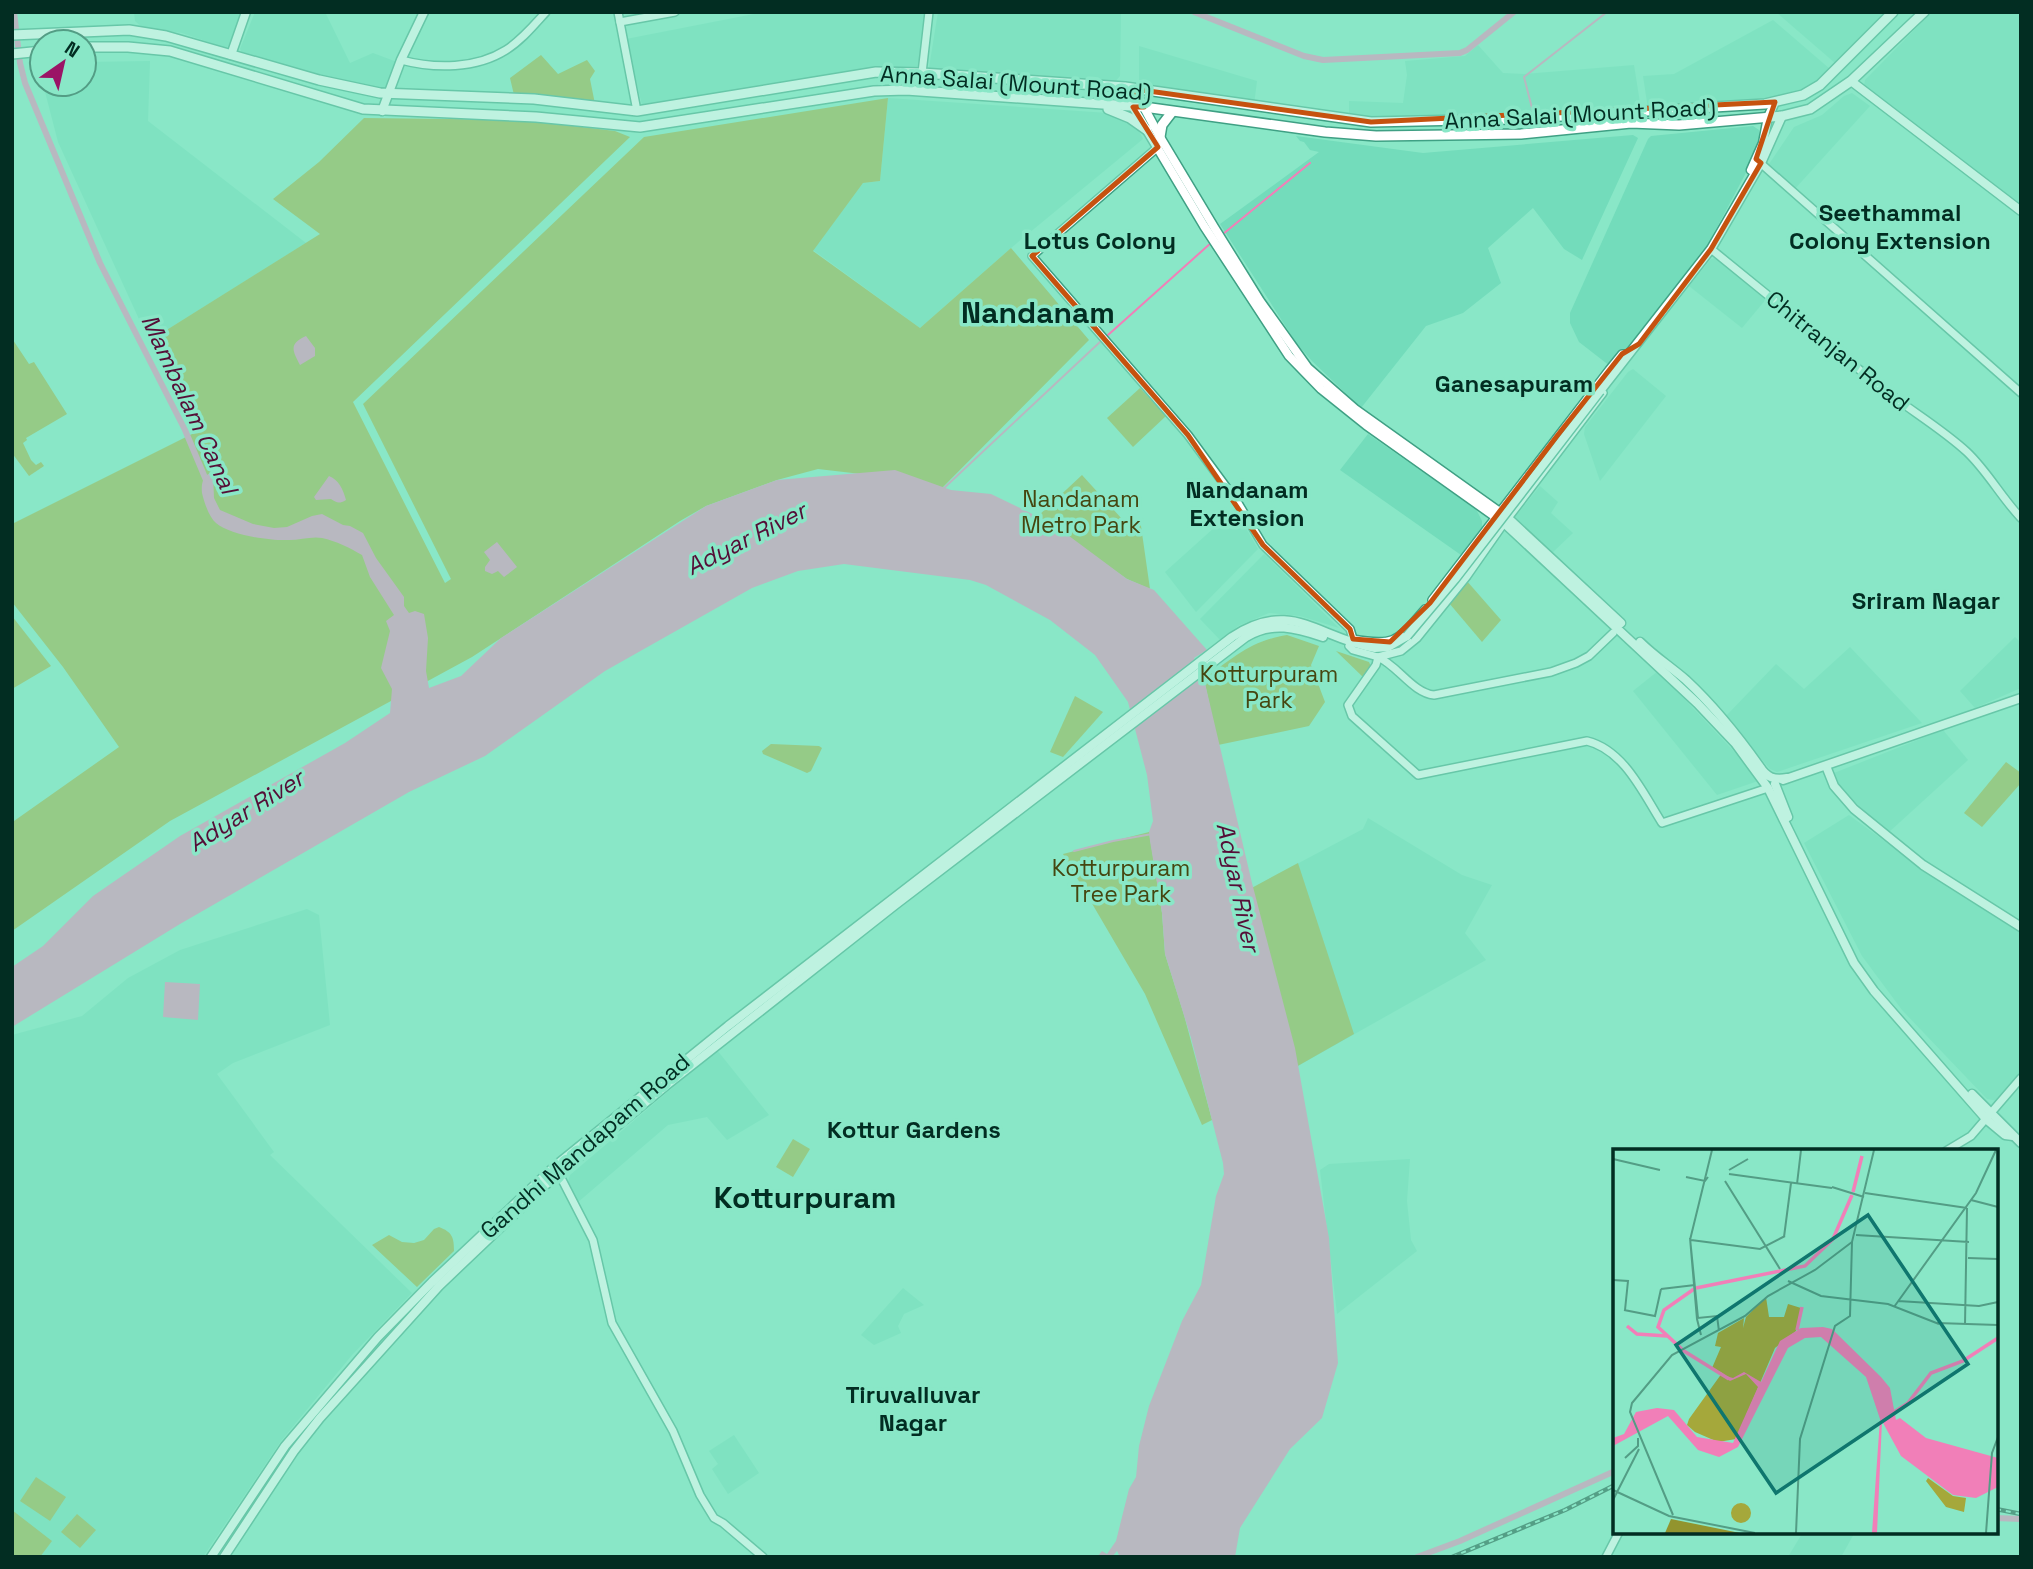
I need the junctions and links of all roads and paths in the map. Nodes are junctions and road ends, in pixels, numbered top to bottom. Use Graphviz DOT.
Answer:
graph roads {
  1 [pos="246,12"];
  2 [pos="424,12"];
  3 [pos="546,12"];
  4 [pos="618,12"];
  5 [pos="675,12"];
  6 [pos="929,12"];
  7 [pos="1893,12"];
  8 [pos="1924,12"];
  9 [pos="620,22"];
  10 [pos="98,31"];
  11 [pos="98,47"];
  12 [pos="231,55"];
  13 [pos="401,60"];
  14 [pos="922,73"];
  15 [pos="1851,81"];
  16 [pos="1129,88"];
  17 [pos="387,93"];
  18 [pos="1775,102"];
  19 [pos="1095,105"];
  20 [pos="672,106"];
  21 [pos="1133,107"];
  22 [pos="1144,107"];
  23 [pos="382,111"];
  24 [pos="637,111"];
  25 [pos="1172,112"];
  26 [pos="1782,116"];
  27 [pos="1768,117"];
  28 [pos="1523,118"];
  29 [pos="674,121"];
  30 [pos="1147,130"];
  31 [pos="1525,133"];
  32 [pos="1159,142"];
  33 [pos="1758,161"];
  34 [pos="2021,211"];
  35 [pos="1711,249"];
  36 [pos="1629,353"];
  37 [pos="1618,368"];
  38 [pos="2021,393"];
  39 [pos="1498,514"];
  40 [pos="2021,518"];
  41 [pos="1506,521"];
  42 [pos="1613,633"];
  43 [pos="1350,642"];
  44 [pos="1645,651"];
  45 [pos="1378,657"];
  46 [pos="2021,698"];
  47 [pos="1826,766"];
  48 [pos="1787,778"];
  49 [pos="1771,786"];
  50 [pos="2021,928"];
  51 [pos="2021,1078"];
  52 [pos="1989,1117"];
  53 [pos="2021,1143"];
  54 [pos="1949,1149"];
  55 [pos="557,1170"];
  56 [pos="1618,1534"];
  57 [pos="211,1557"];
  58 [pos="224,1557"];
  59 [pos="763,1557"];
  60 [pos="1605,1557"];
  1 -- 12 [label="main road"];
  2 -- 13 [label="main road"];
  3 -- 13 [label="street"];
  4 -- 9 [label="street"];
  5 -- 9 [label="street"];
  6 -- 14 [label="street"];
  7 -- 18 [label="main road, Anna Salai (Mount Road)"];
  8 -- 15 [label="main road, Anna Salai (Mount Road)"];
  9 -- 24 [label="street"];
  10 -- 12 [label="main road, Anna Salai (Mount Road)"];
  11 -- 23 [label="main road, Anna Salai (Mount Road)"];
  12 -- 17 [label="main road, Anna Salai (Mount Road)"];
  13 -- 17 [label="main road"];
  14 -- 16 [label="main road, Anna Salai (Mount Road)"];
  14 -- 20 [label="main road, Anna Salai (Mount Road)"];
  15 -- 26 [label="main road, Anna Salai (Mount Road)"];
  15 -- 34 [label="main road"];
  16 -- 21 [label="main road"];
  16 -- 22 [label="main road"];
  16 -- 28 [label="main road, Anna Salai (Mount Road)"];
  17 -- 23 [label="main road"];
  17 -- 24 [label="main road, Anna Salai (Mount Road)"];
  18 -- 27 [label="main road"];
  18 -- 28 [label="main road, Anna Salai (Mount Road)"];
  19 -- 21 [label="main road, Anna Salai (Mount Road)"];
  19 -- 29 [label="main road, Anna Salai (Mount Road)"];
  19 -- 30 [label="main road"];
  20 -- 24 [label="main road, Anna Salai (Mount Road)"];
  20 -- 29 [label="main road"];
  21 -- 22 [label="main road, Anna Salai (Mount Road)"];
  21 -- 30 [label="main road"];
  22 -- 25 [label="main road, Anna Salai (Mount Road)"];
  22 -- 32 [label="main road"];
  23 -- 29 [label="main road, Anna Salai (Mount Road)"];
  25 -- 31 [label="main road, Anna Salai (Mount Road)"];
  25 -- 32 [label="main road"];
  26 -- 27 [label="main road, Anna Salai (Mount Road)"];
  26 -- 33 [label="main road"];
  27 -- 31 [label="main road, Anna Salai (Mount Road)"];
  27 -- 33 [label="main road"];
  28 -- 31 [label="main road"];
  30 -- 32 [label="main road"];
  32 -- 39 [label="main road"];
  32 -- 43 [label="street"];
  33 -- 35 [label="main road"];
  33 -- 36 [label="main road"];
  33 -- 38 [label="street"];
  35 -- 36 [label="main road"];
  35 -- 40 [label="street, Chitranjan Road"];
  36 -- 37 [label="main road"];
  36 -- 39 [label="street"];
  37 -- 41 [label="street"];
  37 -- 43 [label="main road, Gandhi Mandapam Road, bridge"];
  39 -- 41 [label="main road"];
  39 -- 43 [label="street"];
  41 -- 44 [label="main road"];
  41 -- 45 [label="street"];
  42 -- 45 [label="street"];
  43 -- 45 [label="street"];
  43 -- 55 [label="main road, Gandhi Mandapam Road"];
  44 -- 48 [label="main road"];
  44 -- 49 [label="main road"];
  45 -- 49 [label="street"];
  46 -- 47 [label="main road"];
  47 -- 48 [label="main road"];
  47 -- 50 [label="main road"];
  48 -- 49 [label="main road"];
  49 -- 52 [label="main road"];
  51 -- 52 [label="street"];
  52 -- 53 [label="main road"];
  52 -- 54 [label="street"];
  55 -- 57 [label="main road, Gandhi Mandapam Road"];
  55 -- 58 [label="main road, Gandhi Mandapam Road"];
  55 -- 59 [label="street"];
  56 -- 60 [label="street"];
}
